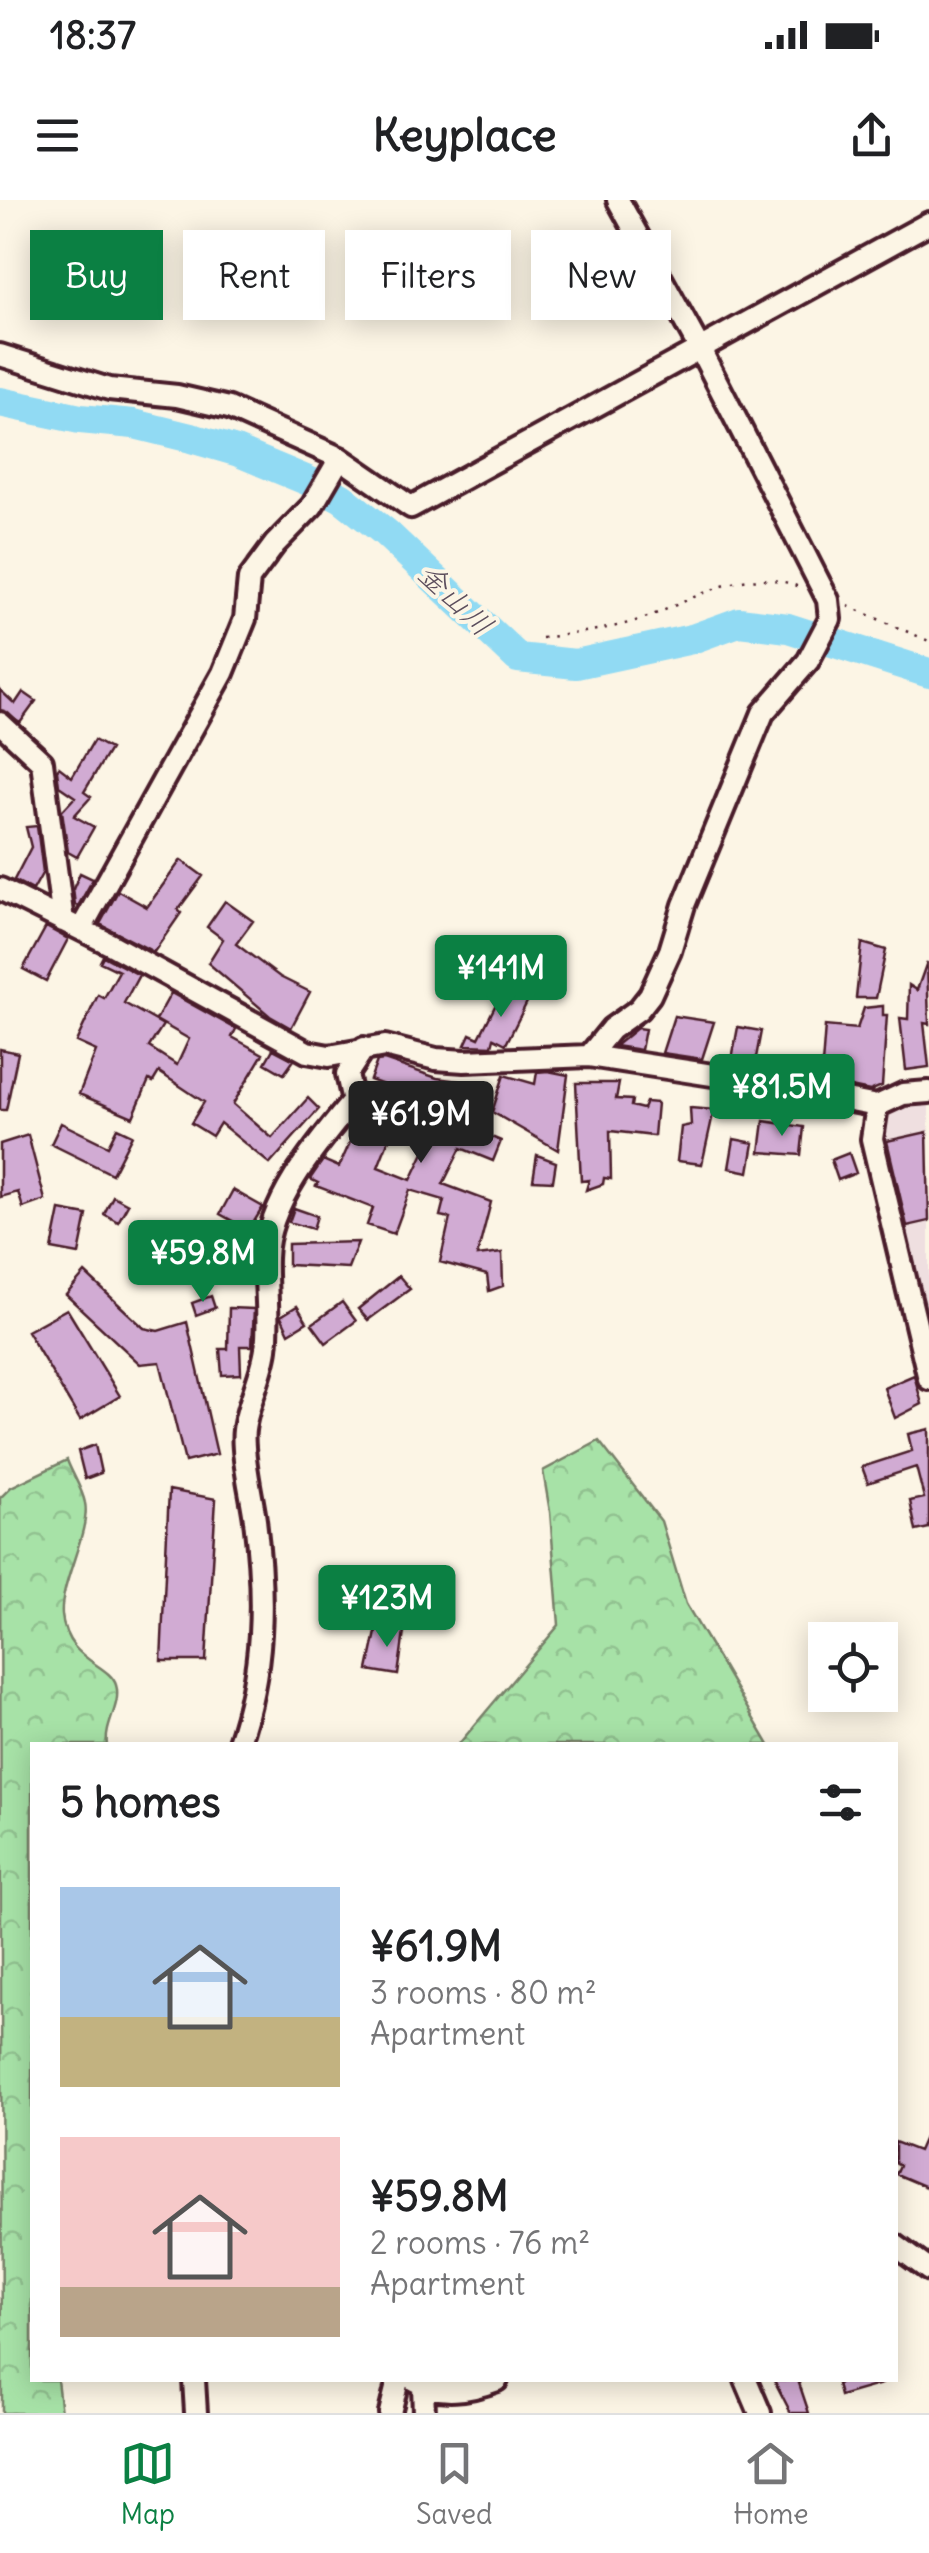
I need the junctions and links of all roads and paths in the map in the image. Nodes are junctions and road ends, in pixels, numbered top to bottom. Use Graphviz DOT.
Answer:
graph roads {
  1 [pos="618,200"];
  2 [pos="929,223"];
  3 [pos="700,349"];
  4 [pos="0,355"];
  5 [pos="337,464"];
  6 [pos="829,609"];
  7 [pos="542,638"];
  8 [pos="929,641"];
  9 [pos="0,723"];
  10 [pos="0,889"];
  11 [pos="72,925"];
  12 [pos="364,1048"];
  13 [pos="590,1056"];
  14 [pos="929,1092"];
  15 [pos="877,1106"];
  16 [pos="929,1379"];
  17 [pos="239,1742"];
  18 [pos="898,2247"];
  19 [pos="929,2270"];
  20 [pos="194,2382"];
  21 [pos="398,2382"];
  22 [pos="491,2382"];
  23 [pos="747,2382"];
  24 [pos="419,2383"];
  25 [pos="196,2413"];
  26 [pos="390,2413"];
  27 [pos="424,2413"];
  28 [pos="760,2413"];
  1 -- 3 [label="street"];
  2 -- 3 [label="street"];
  3 -- 5 [label="street"];
  3 -- 6 [label="street"];
  4 -- 5 [label="street"];
  5 -- 11 [label="street"];
  6 -- 7 [label="path"];
  6 -- 8 [label="path"];
  6 -- 13 [label="street"];
  9 -- 11 [label="street"];
  10 -- 11 [label="street"];
  11 -- 12 [label="street"];
  12 -- 13 [label="street"];
  12 -- 17 [label="street"];
  13 -- 15 [label="street"];
  14 -- 15 [label="street"];
  15 -- 16 [label="street"];
  18 -- 19 [label="street"];
  20 -- 25 [label="street"];
  21 -- 26 [label="street"];
  22 -- 24 [label="street"];
  23 -- 28 [label="street"];
  24 -- 27 [label="street"];
}
